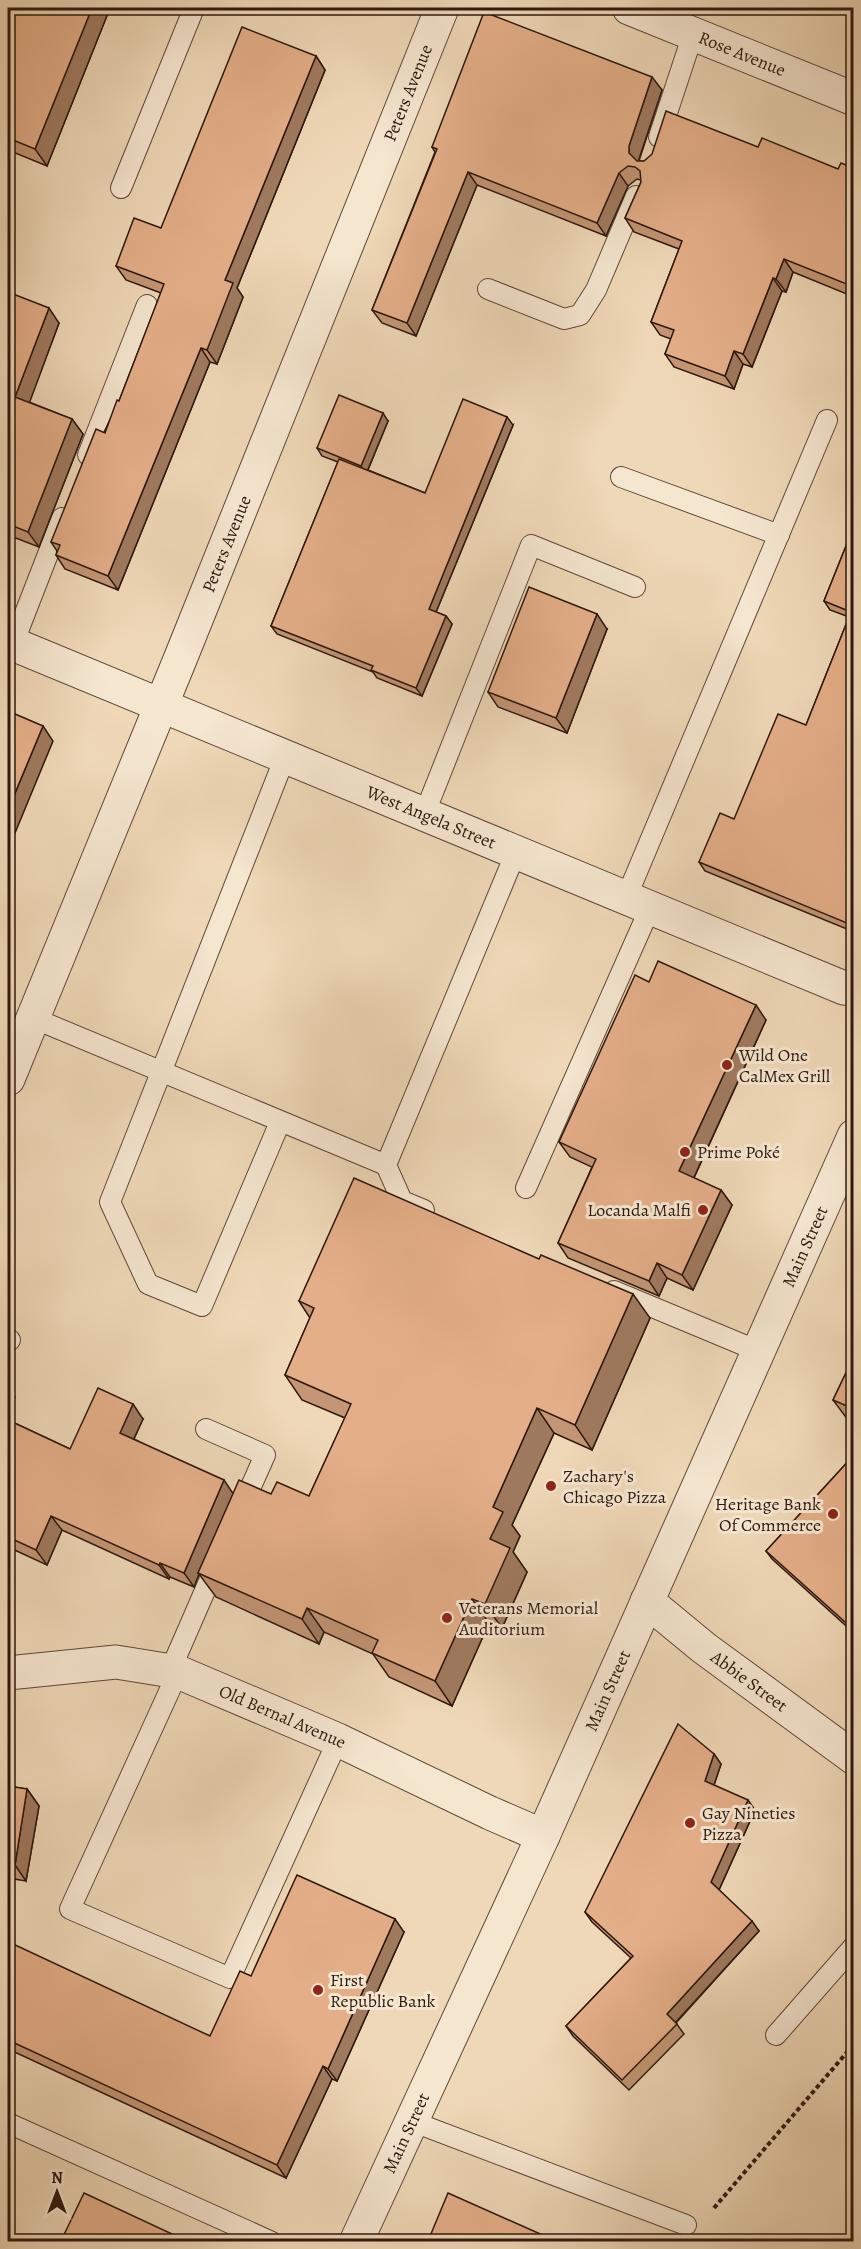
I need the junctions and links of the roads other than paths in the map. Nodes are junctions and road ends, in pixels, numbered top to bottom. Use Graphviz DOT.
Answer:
graph roads {
  1 [pos="194,8"];
  2 [pos="441,8"];
  3 [pos="629,8"];
  4 [pos="693,34"];
  5 [pos="854,99"];
  6 [pos="653,153"];
  7 [pos="121,188"];
  8 [pos="639,190"];
  9 [pos="488,289"];
  10 [pos="147,305"];
  11 [pos="827,420"];
  12 [pos="82,467"];
  13 [pos="621,477"];
  14 [pos="70,500"];
  15 [pos="779,535"];
  16 [pos="635,587"];
  17 [pos="10,643"];
  18 [pos="161,706"];
  19 [pos="285,757"];
  20 [pos="424,815"];
  21 [pos="516,852"];
  22 [pos="638,903"];
  23 [pos="854,989"];
  24 [pos="33,1018"];
  25 [pos="11,1059"];
  26 [pos="159,1072"];
  27 [pos="280,1122"];
  28 [pos="854,1136"];
  29 [pos="386,1166"];
  30 [pos="526,1188"];
  31 [pos="445,1219"];
  32 [pos="598,1284"];
  33 [pos="758,1351"];
  34 [pos="206,1429"];
  35 [pos="233,1528"];
  36 [pos="224,1549"];
  37 [pos="647,1602"];
  38 [pos="174,1671"];
  39 [pos="8,1673"];
  40 [pos="338,1740"];
  41 [pos="851,1750"];
  42 [pos="543,1836"];
  43 [pos="854,1946"];
  44 [pos="776,2035"];
  45 [pos="411,2121"];
  46 [pos="8,2123"];
  47 [pos="686,2225"];
  48 [pos="272,2241"];
  49 [pos="356,2241"];
  1 -- 7 [label="lane"];
  2 -- 18 [label="street, Peters Avenue"];
  3 -- 4 [label="street, Rose Avenue"];
  4 -- 5 [label="street, Rose Avenue"];
  4 -- 6 [label="lane"];
  8 -- 9 [label="lane"];
  10 -- 12 [label="lane"];
  11 -- 15 [label="lane"];
  13 -- 15 [label="lane"];
  14 -- 17 [label="lane"];
  15 -- 22 [label="lane"];
  16 -- 20 [label="lane"];
  17 -- 18 [label="street, West Angela Street"];
  18 -- 19 [label="street, West Angela Street"];
  18 -- 24 [label="street, Peters Avenue"];
  19 -- 20 [label="street, West Angela Street"];
  19 -- 26 [label="lane"];
  20 -- 21 [label="street, West Angela Street"];
  21 -- 22 [label="street, West Angela Street"];
  21 -- 29 [label="lane"];
  22 -- 23 [label="street, West Angela Street"];
  22 -- 30 [label="lane"];
  24 -- 25 [label="street, Peters Avenue"];
  24 -- 26 [label="lane"];
  26 -- 27 [label="lane"];
  26 -- 27 [label="lane"];
  27 -- 29 [label="lane"];
  28 -- 33 [label="street, Main Street"];
  29 -- 31 [label="lane"];
  32 -- 33 [label="lane"];
  33 -- 37 [label="street, Main Street"];
  34 -- 35 [label="lane"];
  36 -- 38 [label="lane"];
  37 -- 41 [label="street, Abbie Street"];
  37 -- 42 [label="street, Main Street"];
  38 -- 39 [label="street, Old Bernal Avenue"];
  38 -- 40 [label="street, Old Bernal Avenue"];
  38 -- 40 [label="lane"];
  40 -- 42 [label="street, Old Bernal Avenue"];
  42 -- 45 [label="street, Main Street"];
  43 -- 44 [label="lane"];
  45 -- 47 [label="lane"];
  45 -- 49 [label="street, Main Street"];
  46 -- 48 [label="lane"];
}
